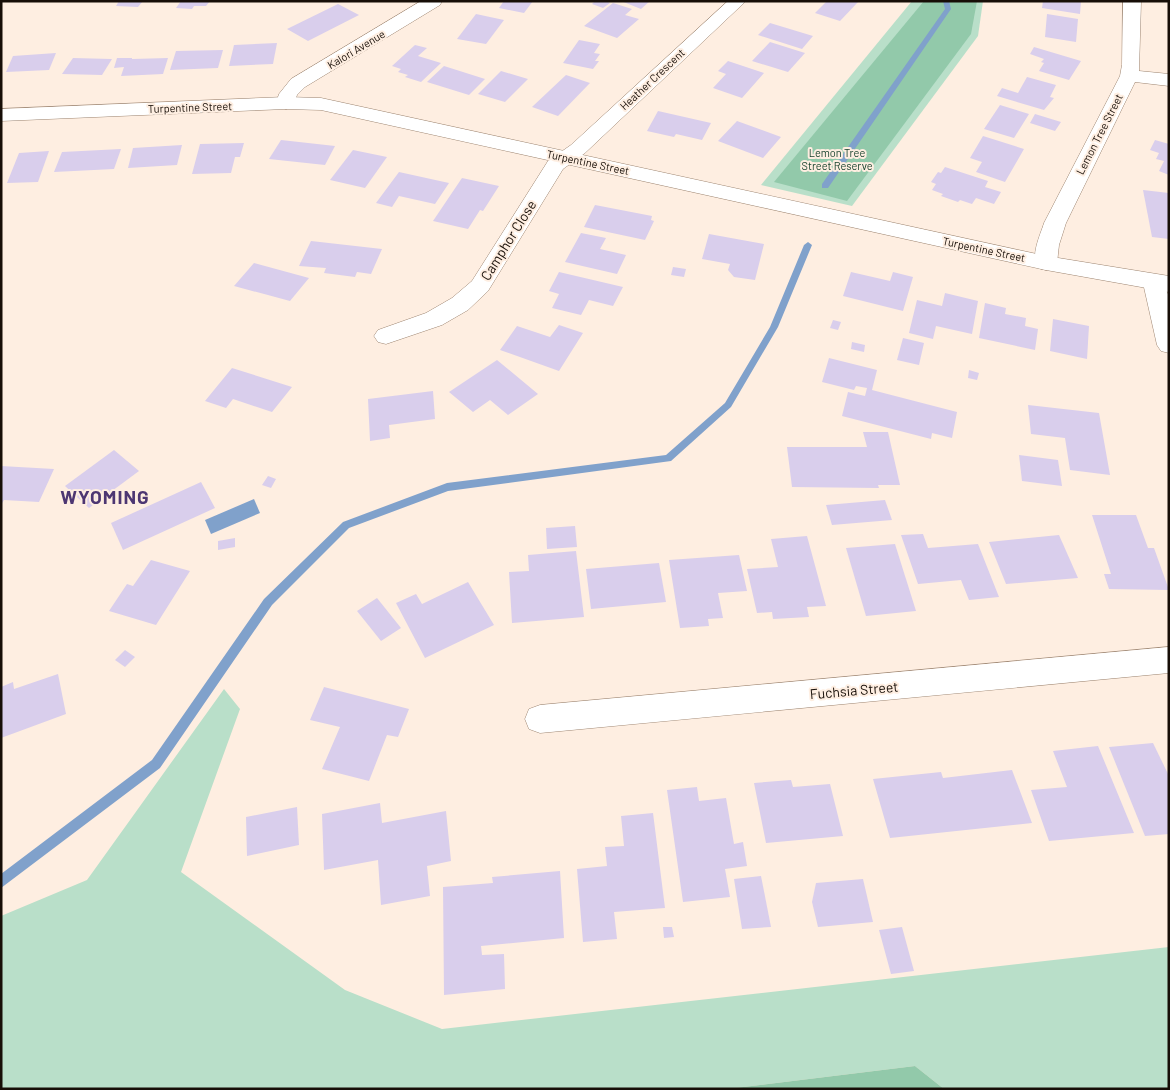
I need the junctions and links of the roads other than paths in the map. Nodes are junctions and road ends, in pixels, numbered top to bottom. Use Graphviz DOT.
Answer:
graph roads {
  1 [pos="434,1"];
  2 [pos="738,1"];
  3 [pos="1132,1"];
  4 [pos="1129,76"];
  5 [pos="1169,80"];
  6 [pos="286,103"];
  7 [pos="1,115"];
  8 [pos="566,157"];
  9 [pos="1046,263"];
  10 [pos="1161,284"];
  11 [pos="386,336"];
  12 [pos="1169,345"];
  13 [pos="1169,660"];
  14 [pos="540,719"];
  1 -- 6 [label="street, Kalori Avenue"];
  2 -- 8 [label="street, Heather Crescent"];
  3 -- 4 [label="street, Lemon Tree Street"];
  4 -- 5 [label="street"];
  4 -- 9 [label="street, Lemon Tree Street"];
  6 -- 7 [label="street, Turpentine Street"];
  6 -- 8 [label="street, Turpentine Street"];
  8 -- 9 [label="street, Turpentine Street"];
  8 -- 11 [label="street, Camphor Close"];
  9 -- 10 [label="street, Turpentine Street"];
  10 -- 12 [label="street"];
  13 -- 14 [label="street, Fuchsia Street"];
}
